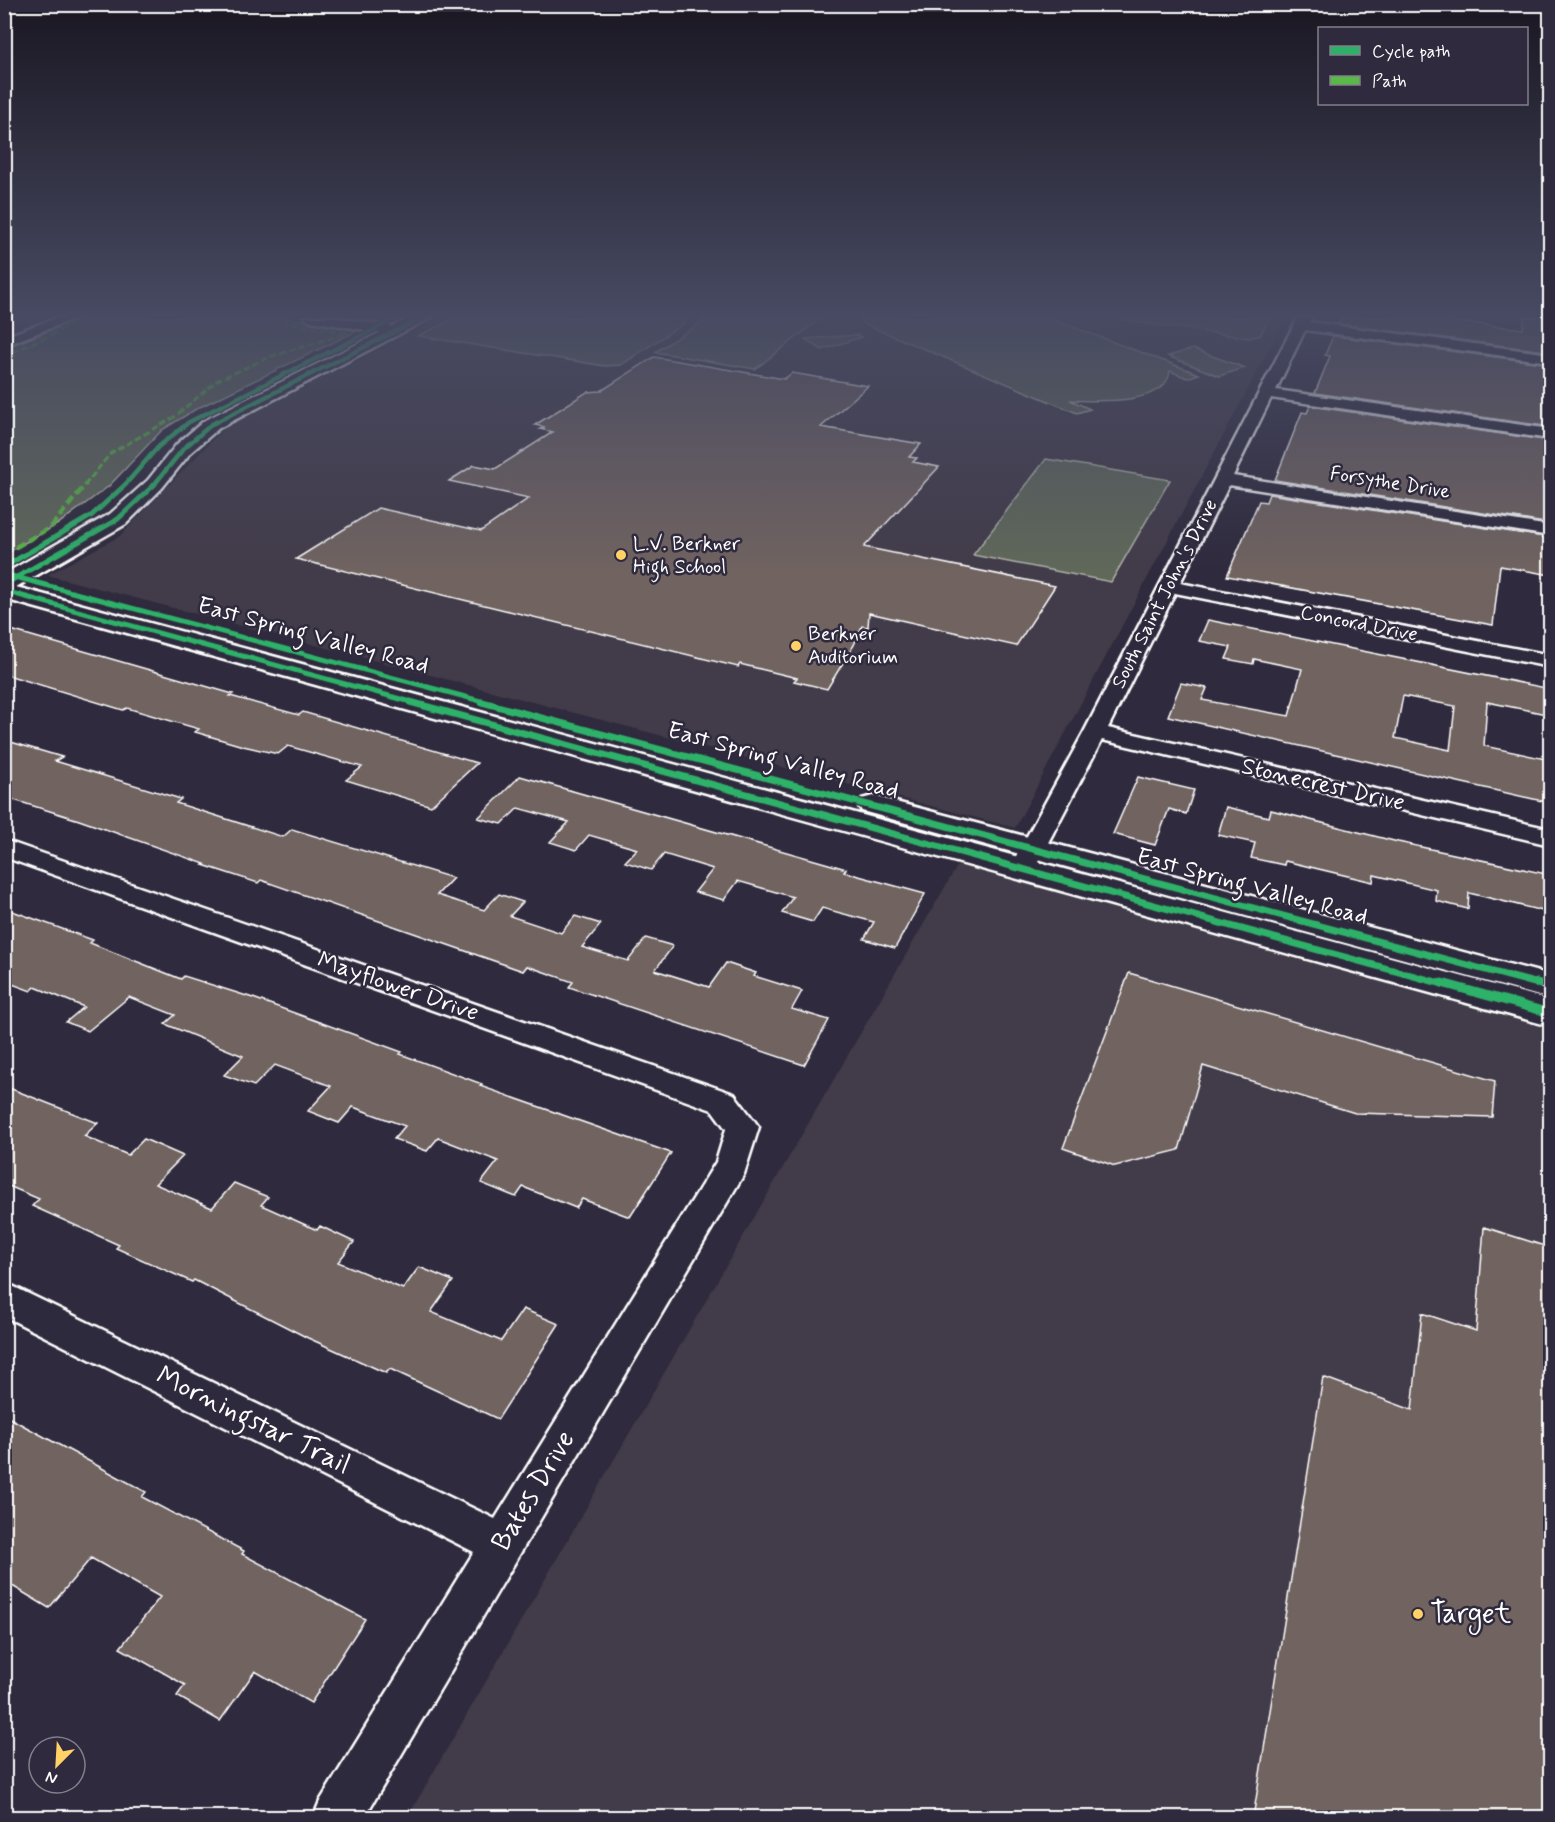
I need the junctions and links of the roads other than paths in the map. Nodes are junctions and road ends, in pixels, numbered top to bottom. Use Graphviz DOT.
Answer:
graph roads {
  1 [pos="227,402"];
  2 [pos="251,402"];
  3 [pos="1261,402"];
  4 [pos="1328,402"];
  5 [pos="174,434"];
  6 [pos="1551,434"];
  7 [pos="199,435"];
  8 [pos="1223,478"];
  9 [pos="1551,531"];
  10 [pos="7,579"];
  11 [pos="1168,586"];
  12 [pos="1551,661"];
  13 [pos="1095,732"];
  14 [pos="1551,837"];
  15 [pos="4,848"];
  16 [pos="1028,858"];
  17 [pos="1479,981"];
  18 [pos="1551,987"];
  19 [pos="1551,1013"];
  20 [pos="732,1165"];
  21 [pos="4,1298"];
  22 [pos="502,1544"];
  23 [pos="337,1818"];
  1 -- 5 [label="street"];
  2 -- 7 [label="street"];
  3 -- 8 [label="street, South Saint John's Drive"];
  4 -- 6 [label="street"];
  5 -- 7 [label="street"];
  5 -- 10 [label="street"];
  7 -- 10 [label="street"];
  8 -- 9 [label="street, Forsythe Drive"];
  8 -- 11 [label="street, South Saint John's Drive"];
  10 -- 16 [label="street, East Spring Valley Road"];
  11 -- 12 [label="street, Concord Drive"];
  11 -- 13 [label="street, South Saint John's Drive"];
  13 -- 14 [label="street, Stonecrest Drive"];
  13 -- 16 [label="street, South Saint John's Drive"];
  15 -- 20 [label="street, Mayflower Drive"];
  16 -- 17 [label="street, East Spring Valley Road"];
  17 -- 18 [label="street, East Spring Valley Road"];
  17 -- 19 [label="street, East Spring Valley Road"];
  20 -- 22 [label="street, Bates Drive"];
  21 -- 22 [label="street, Morningstar Trail"];
  22 -- 23 [label="street, Bates Drive"];
}
